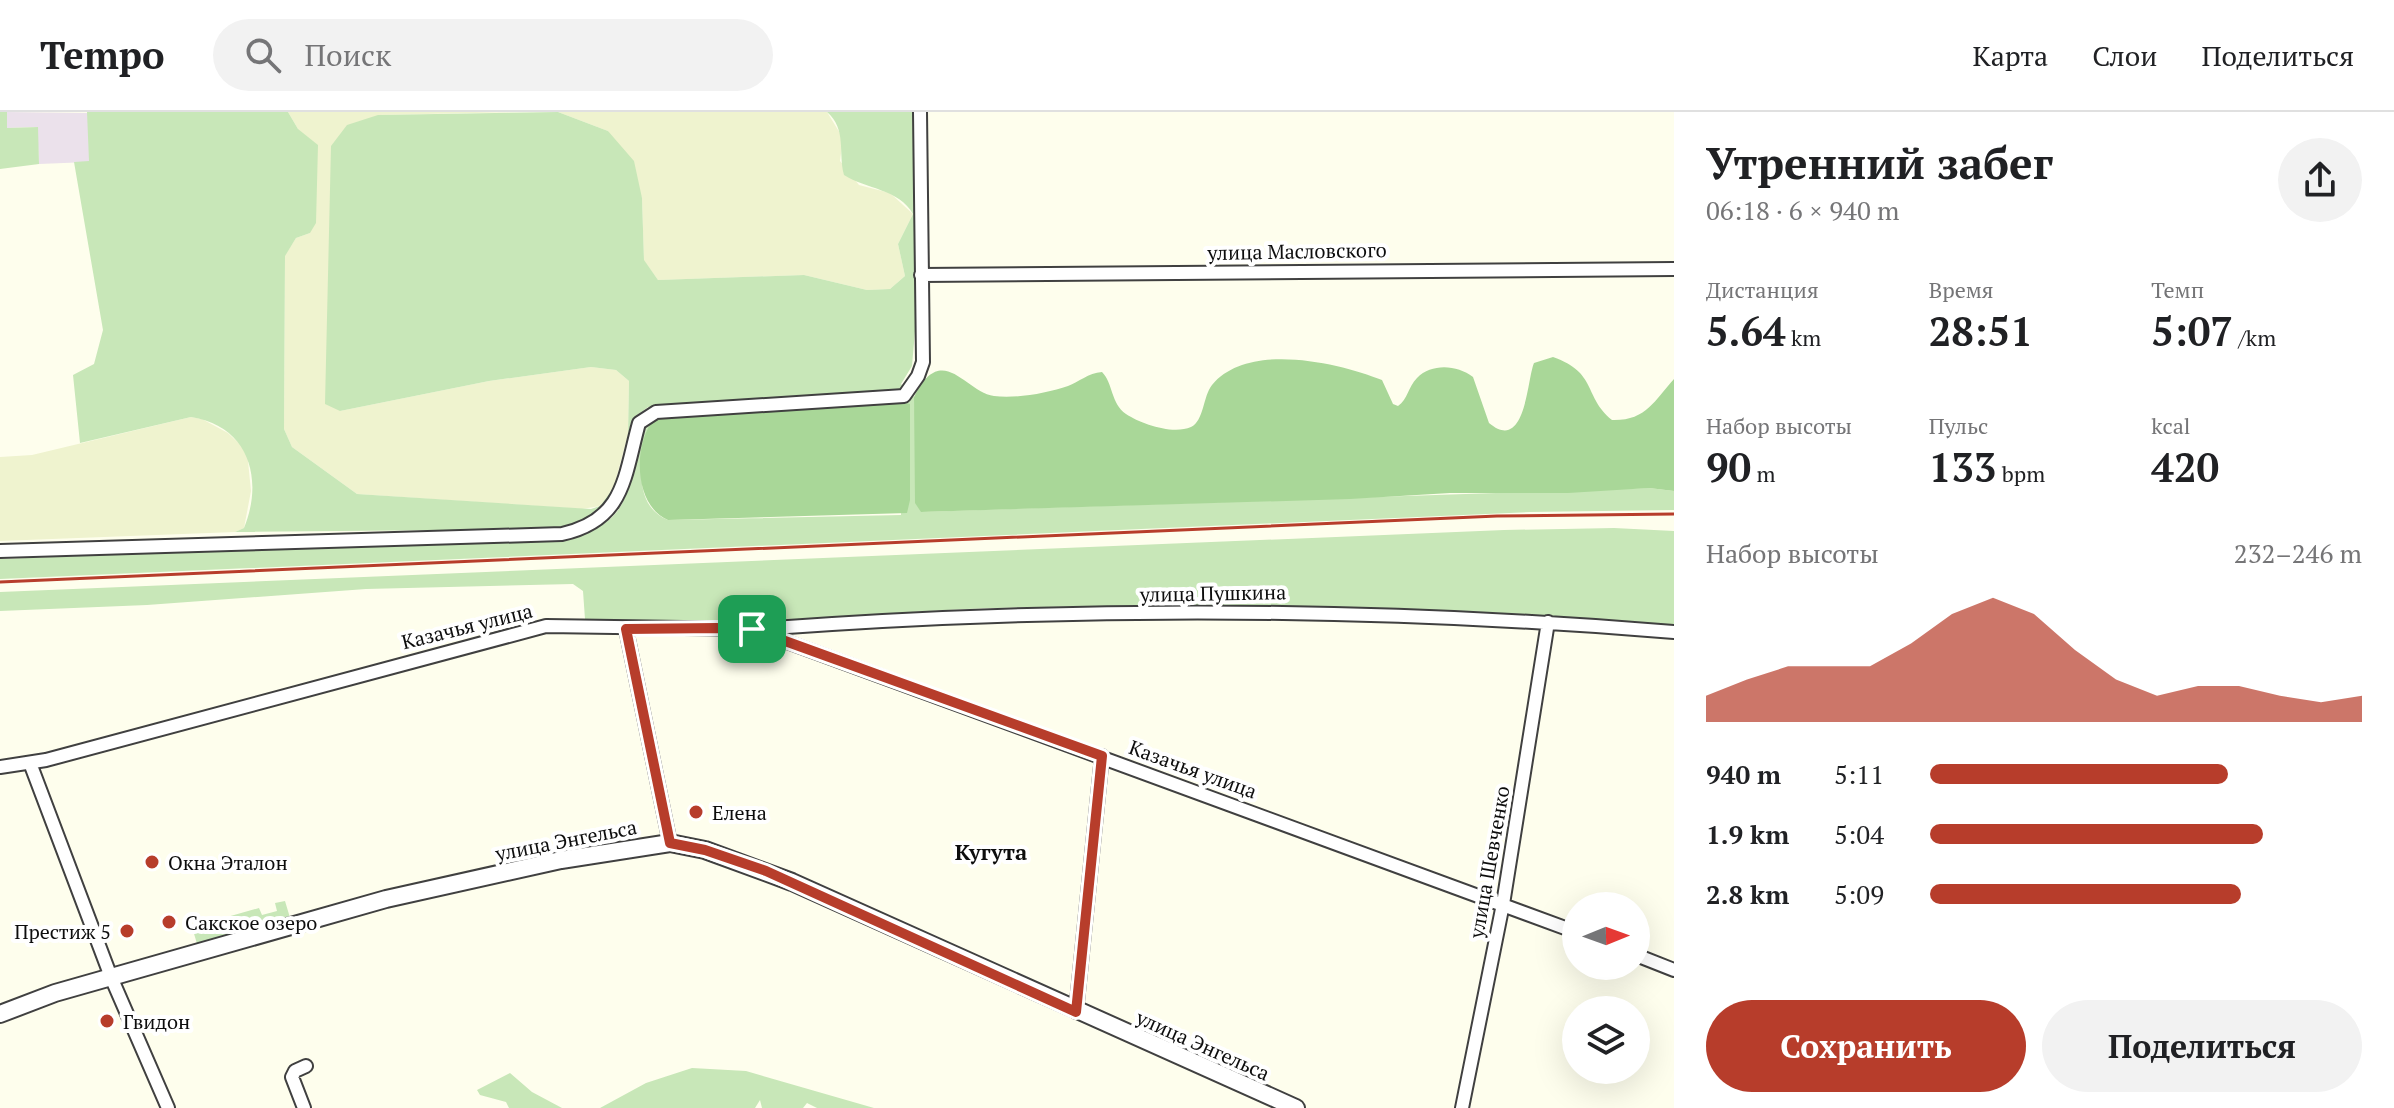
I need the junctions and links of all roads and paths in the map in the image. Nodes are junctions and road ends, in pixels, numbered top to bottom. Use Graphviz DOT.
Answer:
graph roads {
  1 [pos="920,112"];
  2 [pos="1674,269"];
  3 [pos="921,275"];
  4 [pos="0,551"];
  5 [pos="1548,622"];
  6 [pos="626,629"];
  7 [pos="752,629"];
  8 [pos="1674,632"];
  9 [pos="1102,756"];
  10 [pos="30,763"];
  11 [pos="0,767"];
  12 [pos="670,843"];
  13 [pos="1503,904"];
  14 [pos="1562,927"];
  15 [pos="1650,961"];
  16 [pos="1674,970"];
  17 [pos="111,977"];
  18 [pos="1076,1012"];
  19 [pos="0,1014"];
  20 [pos="306,1066"];
  21 [pos="168,1108"];
  22 [pos="304,1108"];
  23 [pos="1296,1108"];
  24 [pos="1462,1108"];
  1 -- 3 [label="street"];
  2 -- 3 [label="street, улица Масловского"];
  3 -- 4 [label="street"];
  5 -- 7 [label="street, улица Пушкина"];
  5 -- 8 [label="street, улица Пушкина"];
  5 -- 13 [label="street, улица Шевченко"];
  6 -- 7 [label="street, Казачья улица"];
  6 -- 10 [label="street, Казачья улица"];
  6 -- 12 [label="street"];
  7 -- 9 [label="street, Казачья улица"];
  9 -- 13 [label="street, Казачья улица"];
  9 -- 18 [label="street"];
  10 -- 11 [label="street, Казачья улица"];
  10 -- 17 [label="street"];
  12 -- 17 [label="street, улица Энгельса"];
  12 -- 18 [label="street, улица Энгельса"];
  13 -- 14 [label="street, Казачья улица"];
  13 -- 24 [label="street, улица Шевченко"];
  15 -- 16 [label="street"];
  17 -- 19 [label="street, улица Энгельса"];
  17 -- 21 [label="street"];
  18 -- 23 [label="street, улица Энгельса"];
  20 -- 22 [label="street"];
}
